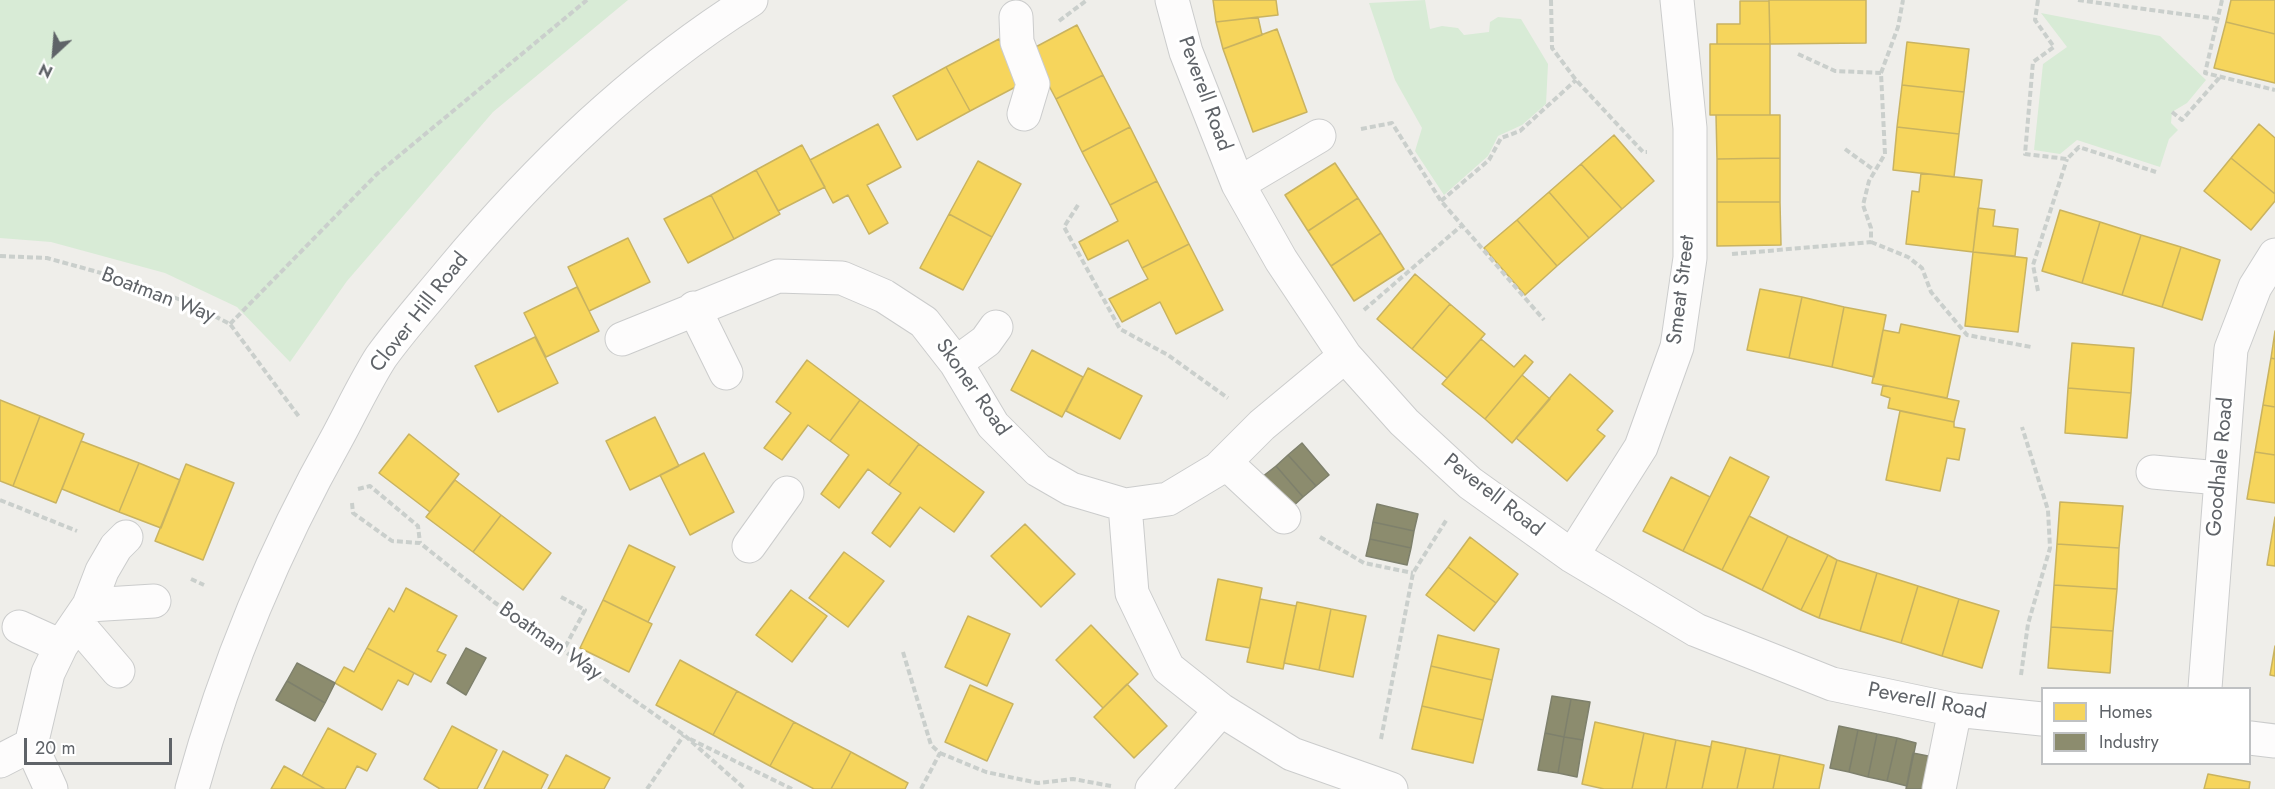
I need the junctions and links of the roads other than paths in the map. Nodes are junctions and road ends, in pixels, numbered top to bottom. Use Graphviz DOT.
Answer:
graph roads {
  1 [pos="752,0"];
  2 [pos="1172,0"];
  3 [pos="1677,0"];
  4 [pos="1016,17"];
  5 [pos="1024,114"];
  6 [pos="1319,136"];
  7 [pos="1238,183"];
  8 [pos="2275,255"];
  9 [pos="2265,290"];
  10 [pos="694,308"];
  11 [pos="996,327"];
  12 [pos="622,339"];
  13 [pos="1338,347"];
  14 [pos="956,363"];
  15 [pos="726,373"];
  16 [pos="1225,462"];
  17 [pos="2153,472"];
  18 [pos="2219,478"];
  19 [pos="787,494"];
  20 [pos="1125,505"];
  21 [pos="1284,517"];
  22 [pos="126,537"];
  23 [pos="749,546"];
  24 [pos="1572,556"];
  25 [pos="154,601"];
  26 [pos="76,625"];
  27 [pos="19,627"];
  28 [pos="118,671"];
  29 [pos="2205,687"];
  30 [pos="1221,710"];
  31 [pos="1955,710"];
  32 [pos="2028,718"];
  33 [pos="2251,738"];
  34 [pos="2275,741"];
  35 [pos="32,745"];
  36 [pos="0,761"];
  37 [pos="1382,787"];
  38 [pos="51,789"];
  39 [pos="192,789"];
  40 [pos="1152,789"];
  41 [pos="1939,789"];
  1 -- 39 [label="street, Clover Hill Road"];
  2 -- 7 [label="street, Peverell Road"];
  3 -- 24 [label="street, Smeat Street"];
  4 -- 5 [label="street"];
  6 -- 7 [label="street"];
  7 -- 13 [label="street, Peverell Road"];
  8 -- 9 [label="street, Goodhale Road"];
  9 -- 18 [label="street, Goodhale Road"];
  10 -- 12 [label="street, Skoner Road"];
  10 -- 14 [label="street, Skoner Road"];
  10 -- 15 [label="street"];
  11 -- 14 [label="street"];
  13 -- 16 [label="street, Skoner Road"];
  13 -- 24 [label="street, Peverell Road"];
  14 -- 20 [label="street, Skoner Road"];
  16 -- 20 [label="street, Skoner Road"];
  16 -- 21 [label="street"];
  17 -- 18 [label="street"];
  18 -- 29 [label="street, Goodhale Road"];
  19 -- 23 [label="street"];
  20 -- 30 [label="street"];
  22 -- 26 [label="street"];
  24 -- 31 [label="street, Peverell Road"];
  25 -- 26 [label="street"];
  26 -- 27 [label="street"];
  26 -- 28 [label="street"];
  26 -- 35 [label="street"];
  30 -- 37 [label="street"];
  30 -- 40 [label="street"];
  31 -- 32 [label="street, Peverell Road"];
  31 -- 41 [label="street"];
  33 -- 34 [label="street"];
  35 -- 36 [label="street"];
  35 -- 38 [label="street"];
}
